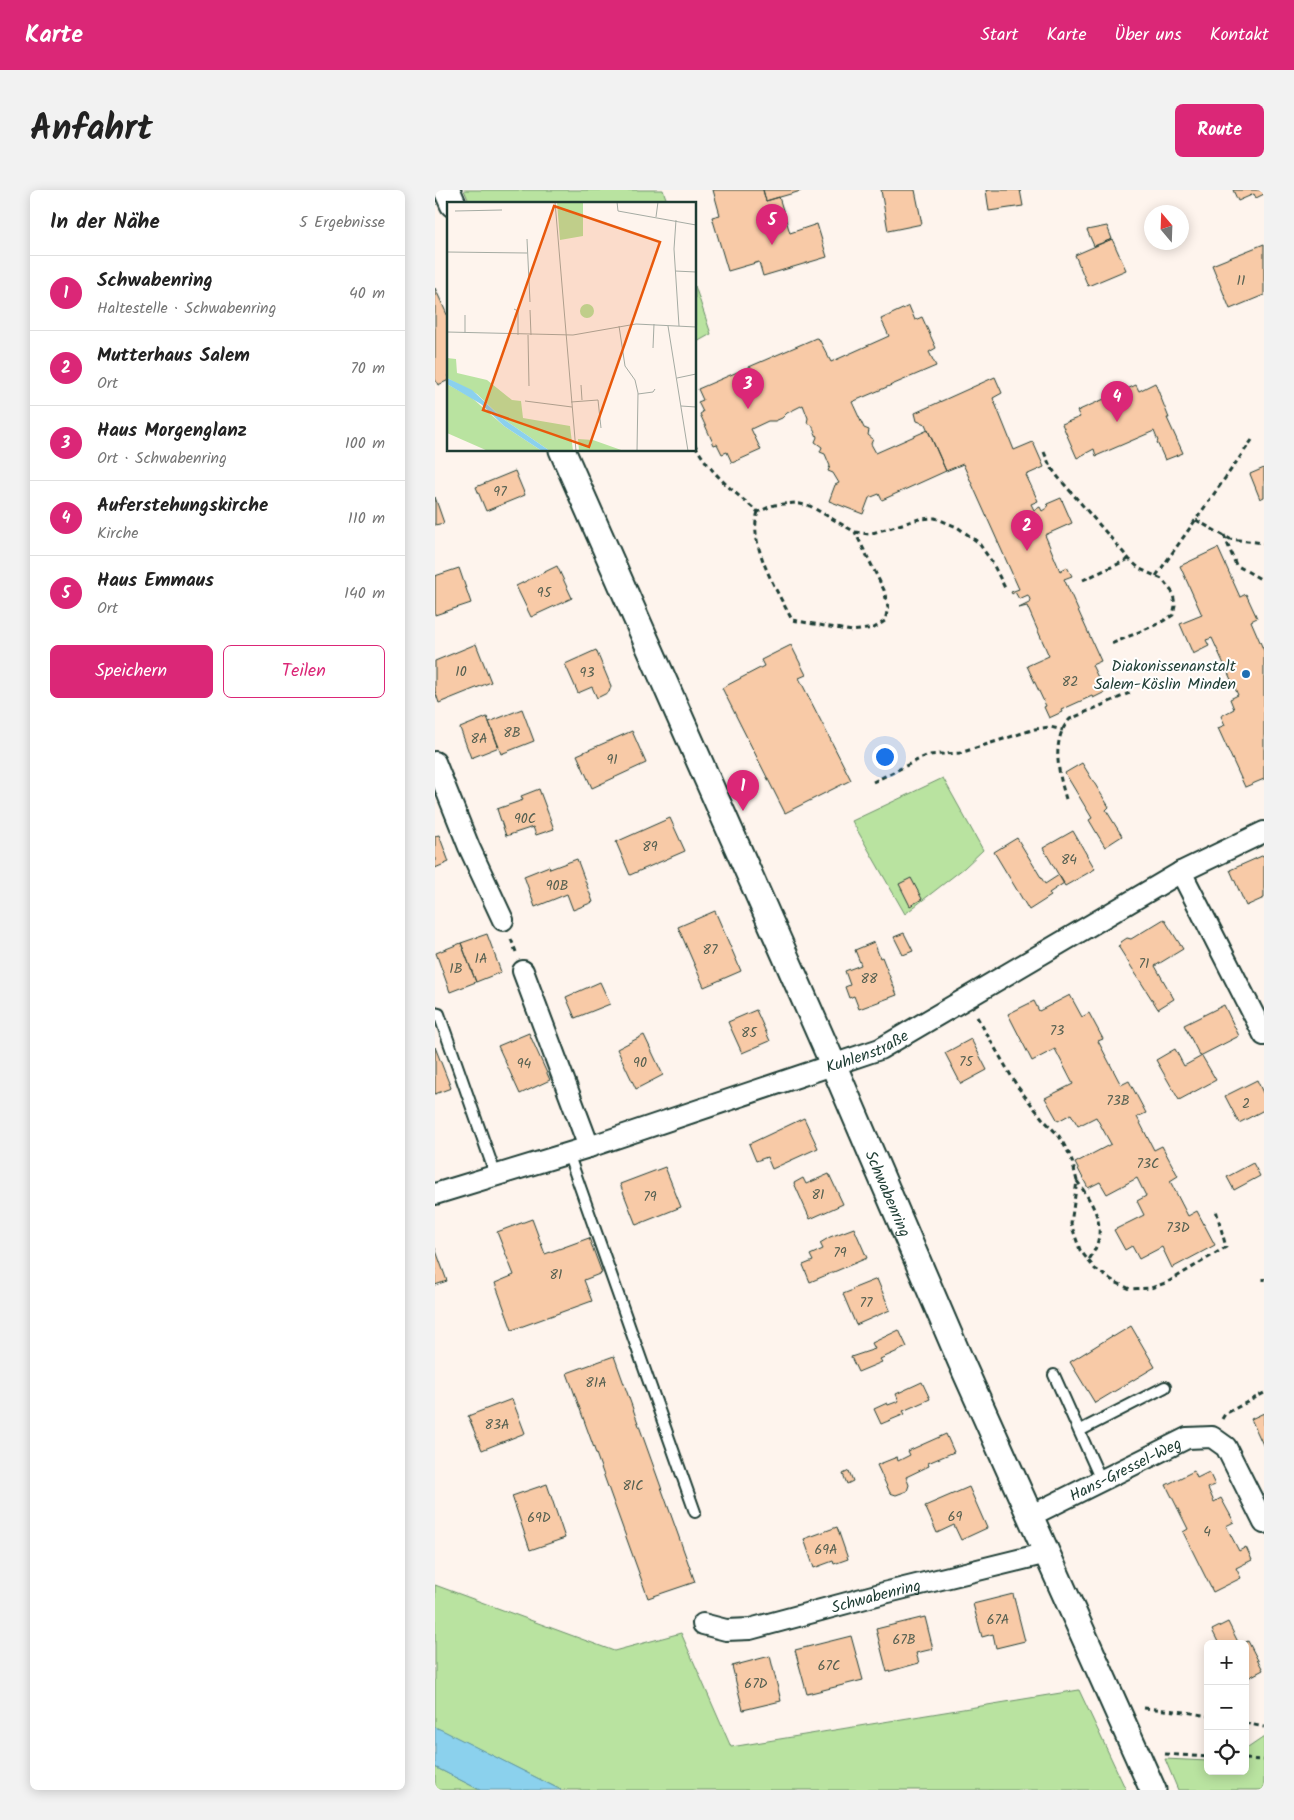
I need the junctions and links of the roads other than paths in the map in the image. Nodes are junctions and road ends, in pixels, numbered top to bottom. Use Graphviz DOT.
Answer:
graph roads {
  1 [pos="447,190"];
  2 [pos="452,202"];
  3 [pos="562,451"];
  4 [pos="435,762"];
  5 [pos="1264,832"];
  6 [pos="1181,872"];
  7 [pos="503,920"];
  8 [pos="523,971"];
  9 [pos="435,1013"];
  10 [pos="1264,1035"];
  11 [pos="833,1064"];
  12 [pos="589,1147"];
  13 [pos="567,1153"];
  14 [pos="495,1176"];
  15 [pos="435,1194"];
  16 [pos="1054,1375"];
  17 [pos="1165,1387"];
  18 [pos="1079,1431"];
  19 [pos="1101,1480"];
  20 [pos="695,1512"];
  21 [pos="1030,1516"];
  22 [pos="1264,1523"];
  23 [pos="1047,1554"];
  24 [pos="703,1624"];
  25 [pos="1153,1790"];
  1 -- 2 [label="street"];
  3 -- 11 [label="street, Schwabenring"];
  4 -- 7 [label="street"];
  5 -- 6 [label="street, Kuhlenstraße"];
  6 -- 10 [label="street"];
  6 -- 11 [label="street, Kuhlenstraße"];
  8 -- 12 [label="street"];
  9 -- 14 [label="lane"];
  11 -- 12 [label="street, Kuhlenstraße"];
  11 -- 21 [label="street, Schwabenring"];
  12 -- 13 [label="street, Kuhlenstraße"];
  13 -- 14 [label="street, Kuhlenstraße"];
  13 -- 20 [label="lane"];
  14 -- 15 [label="street, Kuhlenstraße"];
  16 -- 18 [label="lane"];
  17 -- 18 [label="lane"];
  18 -- 19 [label="lane"];
  19 -- 21 [label="street, Hans-Gressel-Weg"];
  19 -- 22 [label="street, Hans-Gressel-Weg"];
  21 -- 23 [label="street, Schwabenring"];
  23 -- 24 [label="street, Schwabenring"];
  23 -- 25 [label="street, Schwabenring"];
}
